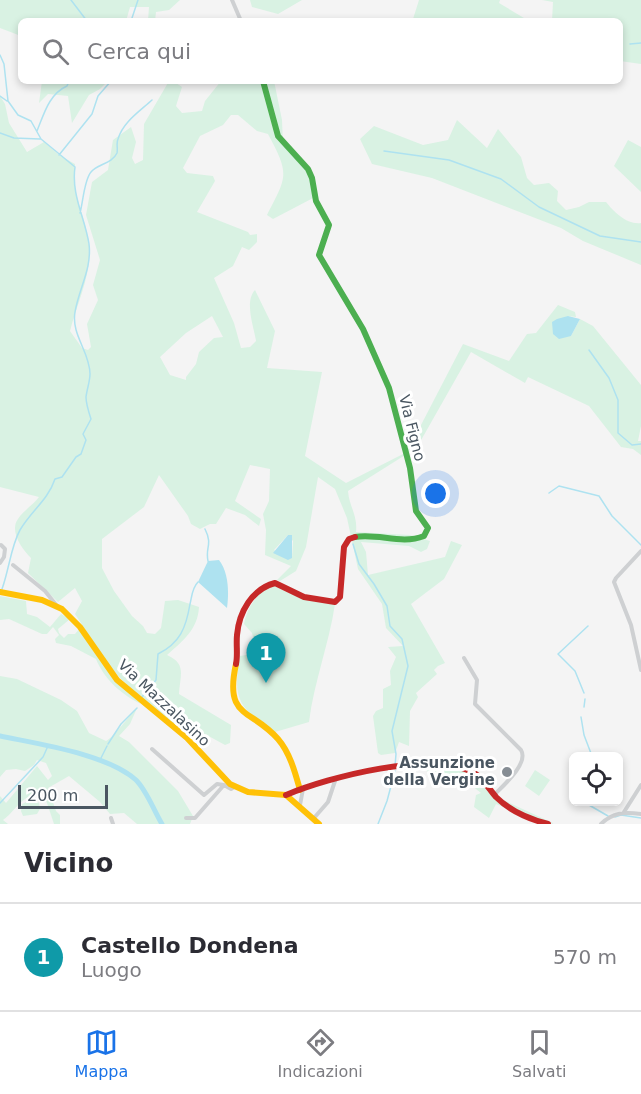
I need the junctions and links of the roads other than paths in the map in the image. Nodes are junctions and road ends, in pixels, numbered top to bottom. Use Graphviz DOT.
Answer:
graph roads {
  1 [pos="232,0"];
  2 [pos="240,18"];
  3 [pos="264,84"];
  4 [pos="2,545"];
  5 [pos="641,551"];
  6 [pos="1,562"];
  7 [pos="0,592"];
  8 [pos="57,606"];
  9 [pos="464,658"];
  10 [pos="641,670"];
  11 [pos="152,749"];
  12 [pos="336,778"];
  13 [pos="224,785"];
  14 [pos="641,785"];
  15 [pos="234,787"];
  16 [pos="301,790"];
  17 [pos="286,795"];
  18 [pos="494,795"];
  19 [pos="300,805"];
  20 [pos="624,812"];
  21 [pos="641,813"];
  22 [pos="111,818"];
  23 [pos="186,818"];
  24 [pos="314,818"];
  25 [pos="112,824"];
  26 [pos="319,824"];
  27 [pos="548,824"];
  28 [pos="601,824"];
  1 -- 2 [label="street"];
  3 -- 16 [label="street, Via Figno"];
  4 -- 6 [label="street"];
  5 -- 10 [label="street"];
  6 -- 8 [label="street"];
  7 -- 8 [label="street, Via Mazzalasino"];
  8 -- 15 [label="street, Via Mazzalasino"];
  9 -- 18 [label="street"];
  11 -- 13 [label="street"];
  12 -- 16 [label="street"];
  12 -- 18 [label="street"];
  12 -- 24 [label="street"];
  13 -- 15 [label="street"];
  13 -- 23 [label="street"];
  14 -- 20 [label="street"];
  15 -- 17 [label="street"];
  16 -- 17 [label="street"];
  16 -- 19 [label="street"];
  17 -- 19 [label="street"];
  18 -- 27 [label="street"];
  19 -- 24 [label="street"];
  20 -- 21 [label="street"];
  20 -- 28 [label="street"];
  22 -- 25 [label="street"];
  24 -- 26 [label="street"];
}
